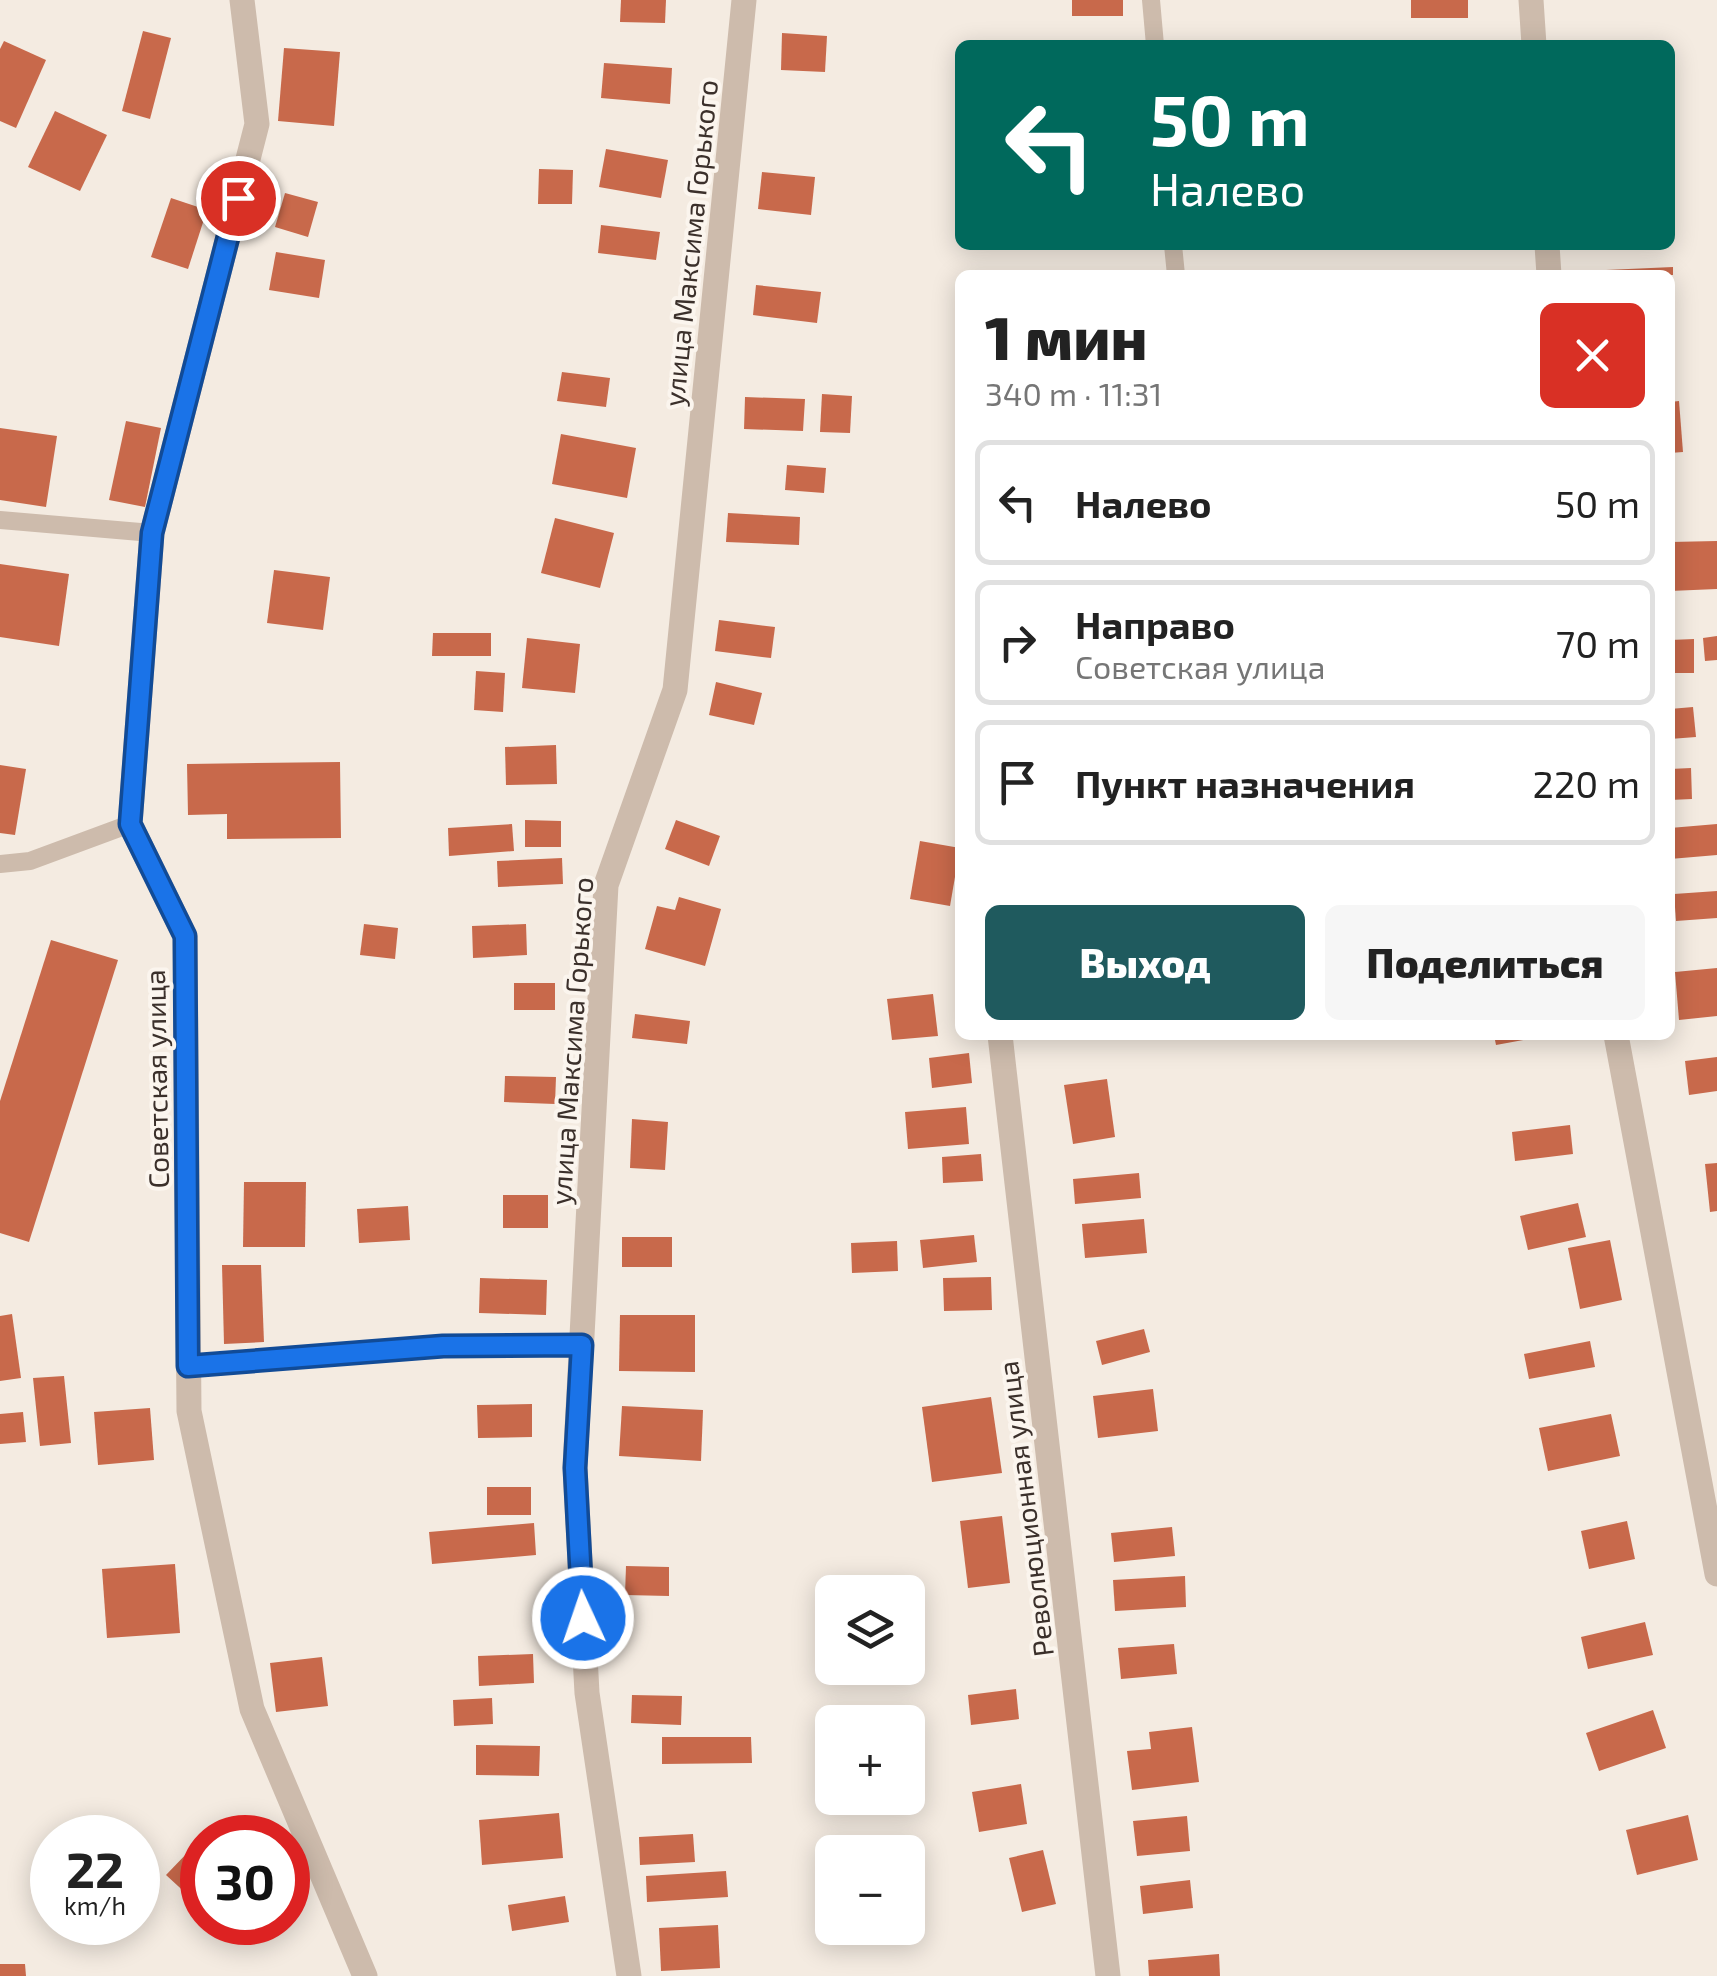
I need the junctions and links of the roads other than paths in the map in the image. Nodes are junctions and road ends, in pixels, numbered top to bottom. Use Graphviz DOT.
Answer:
graph roads {
  1 [pos="242,0"];
  2 [pos="744,0"];
  3 [pos="1151,0"];
  4 [pos="1531,0"];
  5 [pos="1155,40"];
  6 [pos="1534,40"];
  7 [pos="0,520"];
  8 [pos="152,533"];
  9 [pos="130,824"];
  10 [pos="0,864"];
  11 [pos="1001,1040"];
  12 [pos="1617,1040"];
  13 [pos="582,1345"];
  14 [pos="188,1366"];
  15 [pos="1717,1574"];
  16 [pos="365,1976"];
  17 [pos="629,1976"];
  18 [pos="1108,1976"];
  1 -- 8 [label="street"];
  2 -- 13 [label="street, улица Максима Горького"];
  3 -- 5 [label="lane"];
  4 -- 6 [label="street"];
  7 -- 8 [label="lane"];
  8 -- 9 [label="street"];
  9 -- 10 [label="lane"];
  9 -- 14 [label="street, Советская улица"];
  11 -- 18 [label="street, Революционная улица"];
  12 -- 15 [label="street"];
  13 -- 14 [label="lane"];
  13 -- 17 [label="street, улица Максима Горького"];
  14 -- 16 [label="street, Советская улица"];
}
